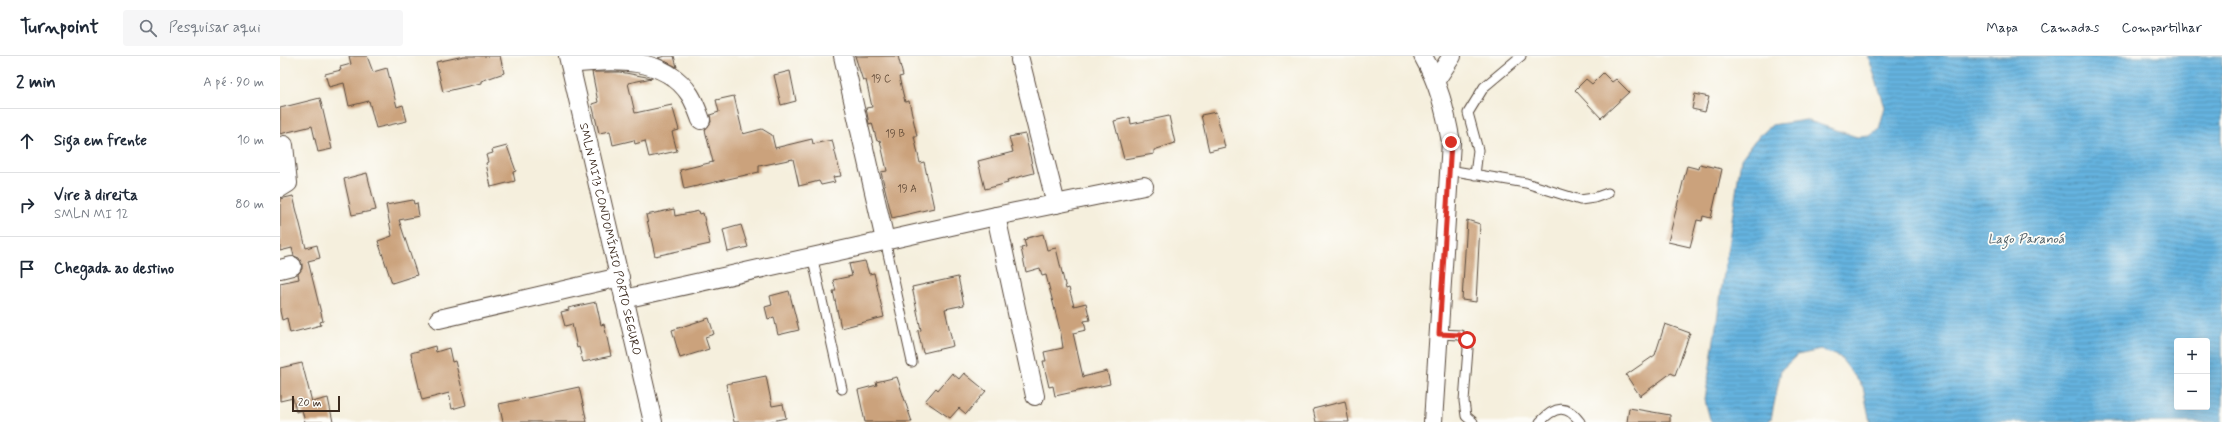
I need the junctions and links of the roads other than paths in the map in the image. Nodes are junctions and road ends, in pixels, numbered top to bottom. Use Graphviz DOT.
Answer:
graph roads {
  1 [pos="843,56"];
  2 [pos="1423,56"];
  3 [pos="1452,56"];
  4 [pos="1521,56"];
  5 [pos="569,60"];
  6 [pos="1020,60"];
  7 [pos="1436,80"];
  8 [pos="701,120"];
  9 [pos="284,145"];
  10 [pos="1449,170"];
  11 [pos="1474,175"];
  12 [pos="1144,186"];
  13 [pos="280,188"];
  14 [pos="1608,193"];
  15 [pos="1056,204"];
  16 [pos="996,216"];
  17 [pos="885,240"];
  18 [pos="812,256"];
  19 [pos="620,277"];
  20 [pos="624,299"];
  21 [pos="439,319"];
  22 [pos="1439,334"];
  23 [pos="912,362"];
  24 [pos="842,389"];
  25 [pos="1035,396"];
  26 [pos="653,422"];
  27 [pos="1433,422"];
  28 [pos="1473,422"];
  29 [pos="1540,422"];
  30 [pos="1580,422"];
  1 -- 17 [label="street"];
  2 -- 7 [label="street"];
  3 -- 7 [label="street"];
  4 -- 11 [label="lane"];
  5 -- 8 [label="street"];
  5 -- 19 [label="street, SMLN MI13 CONDOMÍNIO PORTO SEGURO"];
  6 -- 15 [label="street"];
  7 -- 10 [label="street"];
  9 -- 13 [label="street"];
  10 -- 11 [label="lane"];
  10 -- 22 [label="street"];
  11 -- 14 [label="lane"];
  12 -- 15 [label="street"];
  15 -- 16 [label="street"];
  16 -- 17 [label="street"];
  16 -- 25 [label="street"];
  17 -- 18 [label="street"];
  17 -- 23 [label="lane"];
  18 -- 20 [label="street"];
  18 -- 24 [label="lane"];
  19 -- 20 [label="street, SMLN MI13 CONDOMÍNIO PORTO SEGURO"];
  19 -- 21 [label="street"];
  20 -- 26 [label="street, SMLN MI13 CONDOMÍNIO PORTO SEGURO"];
  22 -- 27 [label="street"];
  22 -- 28 [label="lane"];
  29 -- 30 [label="lane"];
}
